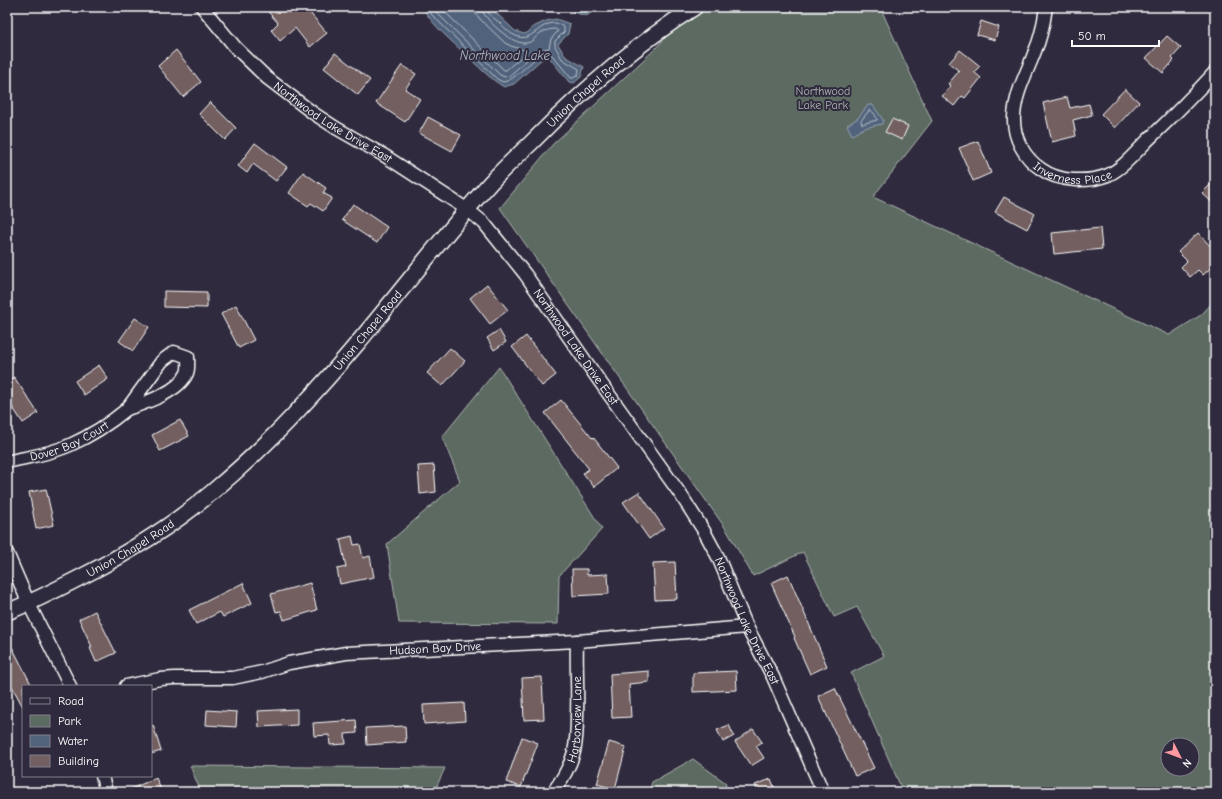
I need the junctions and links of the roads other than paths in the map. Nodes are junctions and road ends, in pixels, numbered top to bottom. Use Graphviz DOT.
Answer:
graph roads {
  1 [pos="202,7"];
  2 [pos="695,7"];
  3 [pos="1046,7"];
  4 [pos="1215,72"];
  5 [pos="468,210"];
  6 [pos="127,409"];
  7 [pos="7,462"];
  8 [pos="7,553"];
  9 [pos="29,604"];
  10 [pos="7,612"];
  11 [pos="747,627"];
  12 [pos="577,641"];
  13 [pos="70,685"];
  14 [pos="131,685"];
  15 [pos="102,777"];
  16 [pos="106,792"];
  17 [pos="553,792"];
  18 [pos="824,792"];
  1 -- 5 [label="street, Northwood Lake Drive East"];
  2 -- 5 [label="street, Union Chapel Road"];
  3 -- 4 [label="street, Inverness Place"];
  5 -- 9 [label="street, Union Chapel Road"];
  5 -- 11 [label="street, Northwood Lake Drive East"];
  6 -- 6 [label="street, Dover Bay Court"];
  6 -- 7 [label="street, Dover Bay Court"];
  8 -- 9 [label="street"];
  9 -- 10 [label="street, Union Chapel Road"];
  9 -- 13 [label="street"];
  11 -- 12 [label="street, Hudson Bay Drive"];
  11 -- 18 [label="street, Northwood Lake Drive East"];
  12 -- 14 [label="street, Hudson Bay Drive"];
  12 -- 17 [label="street, Harborview Lane"];
  15 -- 16 [label="street"];
}
